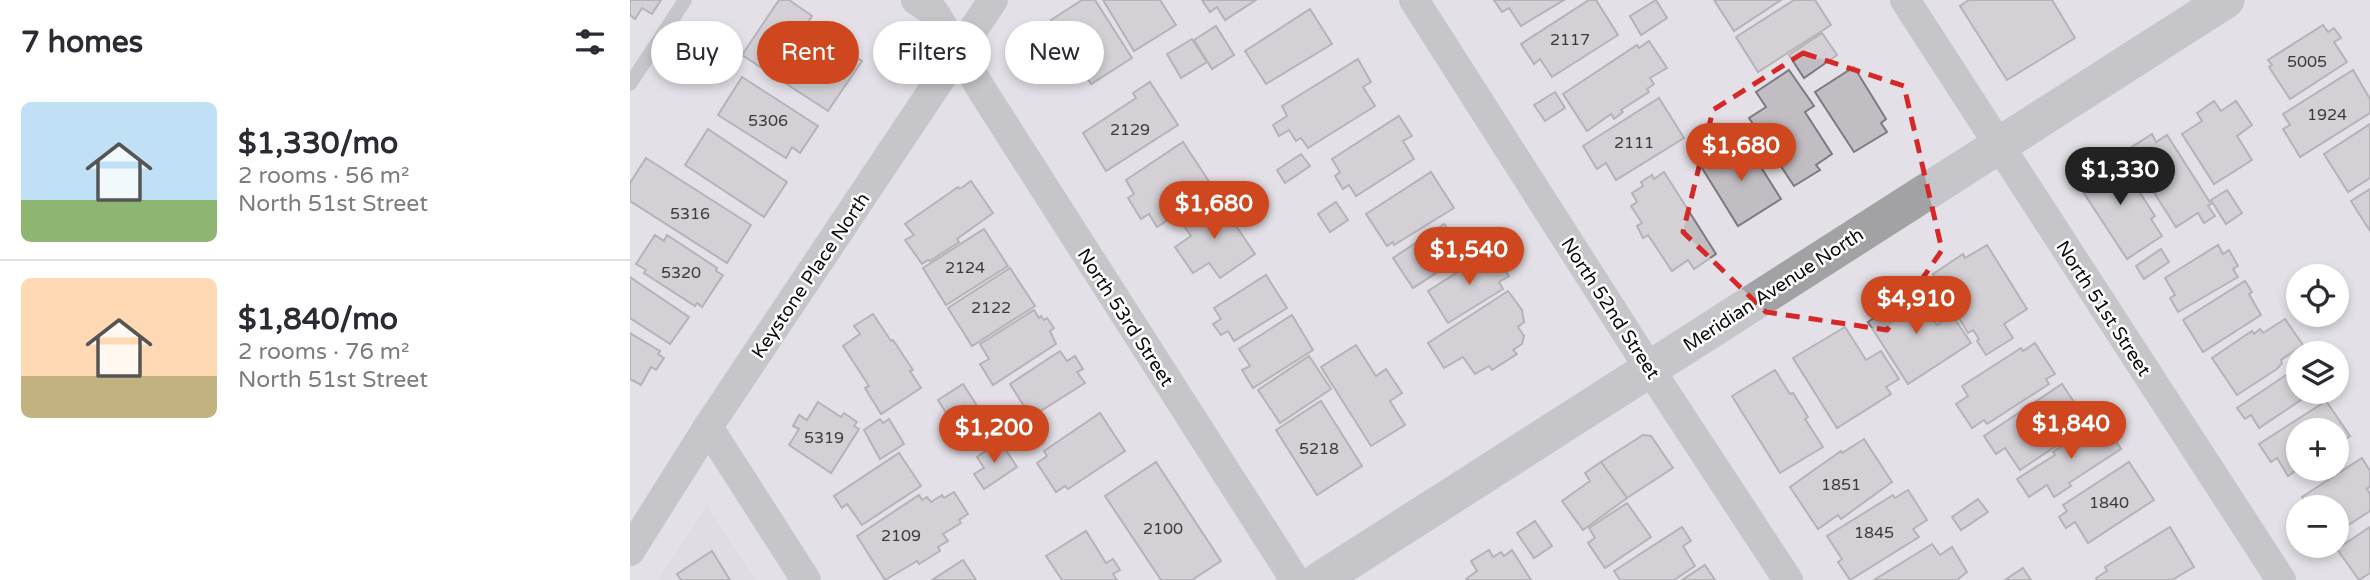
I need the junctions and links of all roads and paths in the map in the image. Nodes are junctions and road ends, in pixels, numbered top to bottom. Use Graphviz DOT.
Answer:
graph roads {
  1 [pos="685,0"];
  2 [pos="916,0"];
  3 [pos="993,0"];
  4 [pos="1414,0"];
  5 [pos="1905,0"];
  6 [pos="2226,0"];
  7 [pos="940,21"];
  8 [pos="979,21"];
  9 [pos="630,84"];
  10 [pos="938,84"];
  11 [pos="979,84"];
  12 [pos="1998,145"];
  13 [pos="1649,368"];
  14 [pos="708,426"];
  15 [pos="630,551"];
  16 [pos="806,580"];
  17 [pos="1295,580"];
  18 [pos="1320,580"];
  19 [pos="1788,580"];
  20 [pos="2281,580"];
  1 -- 9 [label="lane"];
  2 -- 7 [label="street, North 53rd Street"];
  3 -- 8 [label="street, Keystone Place North"];
  4 -- 13 [label="street, North 52nd Street"];
  5 -- 12 [label="street, North 51st Street"];
  6 -- 12 [label="street, Meridian Avenue North"];
  10 -- 14 [label="street, Keystone Place North"];
  11 -- 17 [label="street, North 53rd Street"];
  12 -- 13 [label="street, Meridian Avenue North"];
  12 -- 20 [label="street, North 51st Street"];
  13 -- 18 [label="street, Meridian Avenue North"];
  13 -- 19 [label="street, North 52nd Street"];
  14 -- 15 [label="street, Keystone Place North"];
  14 -- 16 [label="street"];
}
